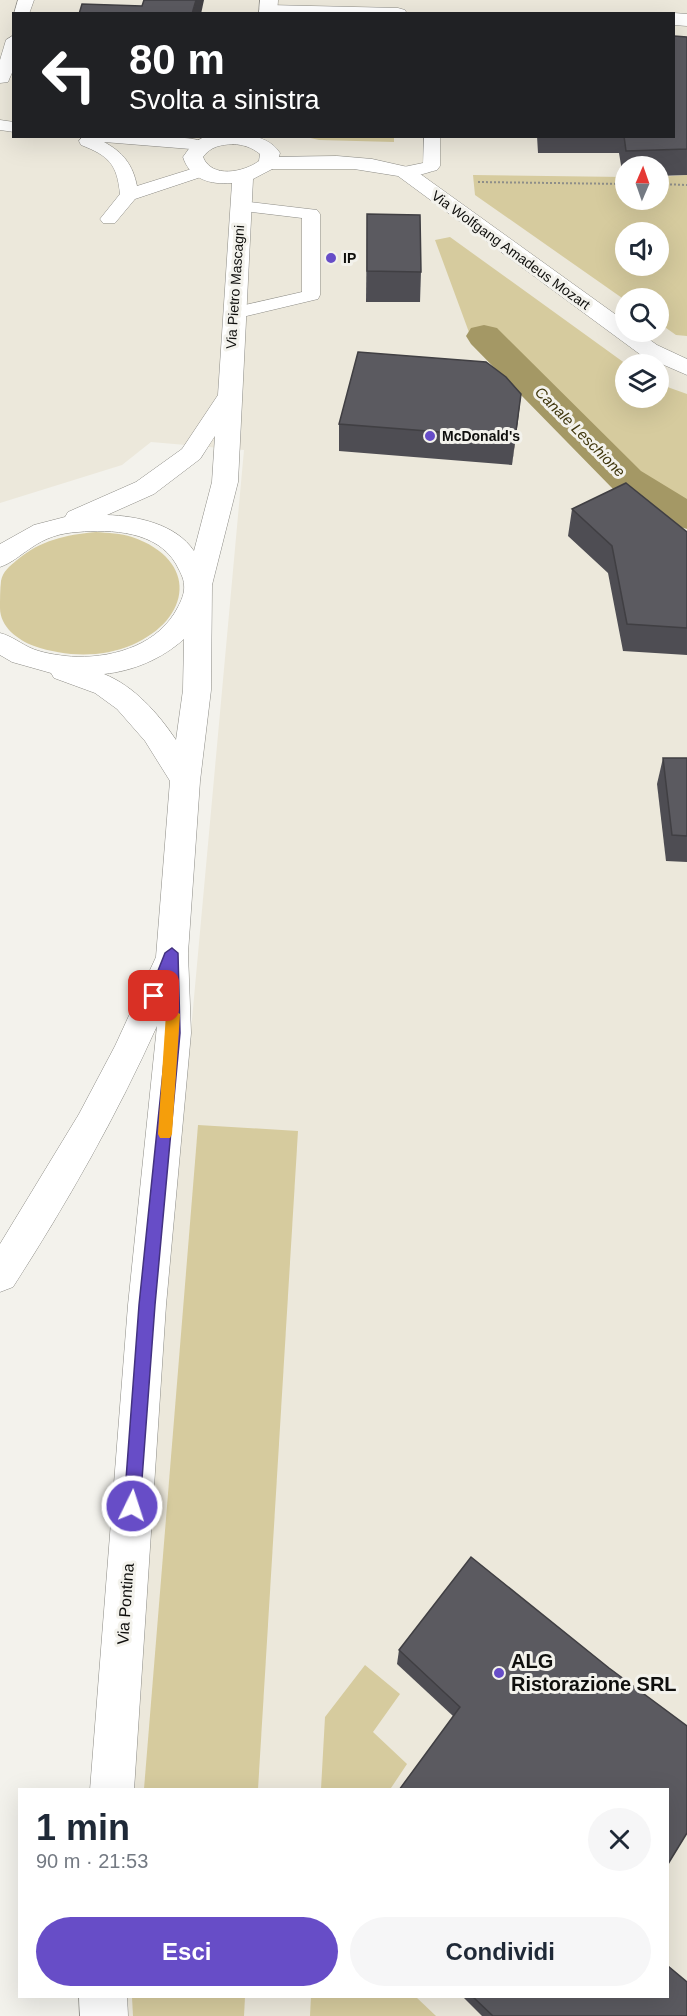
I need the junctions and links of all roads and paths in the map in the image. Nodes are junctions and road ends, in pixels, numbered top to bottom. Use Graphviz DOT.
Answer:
graph roads {
  1 [pos="268,8"];
  2 [pos="355,12"];
  3 [pos="12,46"];
  4 [pos="2,79"];
  5 [pos="79,138"];
  6 [pos="107,138"];
  7 [pos="246,138"];
  8 [pos="432,138"];
  9 [pos="198,158"];
  10 [pos="269,158"];
  11 [pos="405,172"];
  12 [pos="243,176"];
  13 [pos="471,182"];
  14 [pos="615,184"];
  15 [pos="669,184"];
  16 [pos="687,184"];
  17 [pos="129,195"];
  18 [pos="240,206"];
  19 [pos="109,219"];
  20 [pos="234,313"];
  21 [pos="687,368"];
  22 [pos="228,398"];
  23 [pos="57,526"];
  24 [pos="11,545"];
  25 [pos="0,558"];
  26 [pos="198,585"];
  27 [pos="0,642"];
  28 [pos="46,664"];
  29 [pos="185,781"];
  30 [pos="172,953"];
  31 [pos="0,1275"];
  32 [pos="112,1788"];
  33 [pos="103,1998"];
  34 [pos="104,2016"];
  1 -- 2 [label="street"];
  3 -- 4 [label="lane"];
  5 -- 17 [label="lane"];
  6 -- 9 [label="lane"];
  7 -- 9 [label="street"];
  7 -- 10 [label="street"];
  8 -- 11 [label="lane"];
  9 -- 12 [label="street"];
  9 -- 17 [label="lane"];
  10 -- 11 [label="street, Via Wolfgang Amadeus Mozart"];
  10 -- 12 [label="street"];
  11 -- 21 [label="street, Via Wolfgang Amadeus Mozart"];
  12 -- 18 [label="street, Via Pietro Mascagni"];
  13 -- 14 [label="path"];
  15 -- 16 [label="path"];
  17 -- 19 [label="lane"];
  18 -- 20 [label="street, Via Pietro Mascagni"];
  18 -- 20 [label="lane"];
  20 -- 22 [label="street, Via Pietro Mascagni"];
  22 -- 23 [label="street, Via Pietro Mascagni"];
  22 -- 26 [label="street, Via Pietro Mascagni"];
  23 -- 24 [label="street, Via Pietro Mascagni"];
  23 -- 26 [label="street, Via Pietro Mascagni"];
  24 -- 25 [label="street, Via Pietro Mascagni"];
  26 -- 28 [label="street, Via Pietro Mascagni"];
  26 -- 29 [label="street, Via Pietro Mascagni"];
  27 -- 28 [label="street, Via Pietro Mascagni"];
  28 -- 29 [label="street, Via Pietro Mascagni"];
  29 -- 30 [label="street, Via Pietro Mascagni"];
  30 -- 31 [label="street"];
  30 -- 32 [label="street, Via Pontina"];
  33 -- 34 [label="street"];
}
